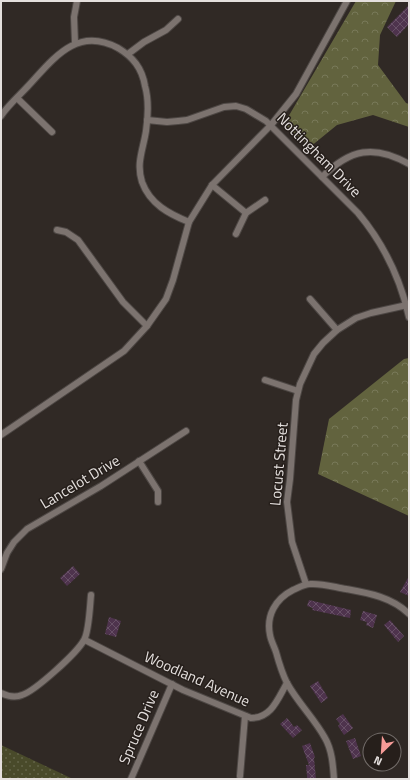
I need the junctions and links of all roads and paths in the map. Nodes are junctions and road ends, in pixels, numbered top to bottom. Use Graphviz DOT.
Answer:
graph roads {
  1 [pos="78,1"];
  2 [pos="347,1"];
  3 [pos="178,19"];
  4 [pos="75,43"];
  5 [pos="128,54"];
  6 [pos="17,98"];
  7 [pos="1,116"];
  8 [pos="147,120"];
  9 [pos="271,125"];
  10 [pos="52,132"];
  11 [pos="409,164"];
  12 [pos="322,177"];
  13 [pos="212,185"];
  14 [pos="265,200"];
  15 [pos="246,213"];
  16 [pos="189,222"];
  17 [pos="57,230"];
  18 [pos="236,234"];
  19 [pos="310,299"];
  20 [pos="406,305"];
  21 [pos="409,317"];
  22 [pos="147,326"];
  23 [pos="337,330"];
  24 [pos="265,380"];
  25 [pos="298,391"];
  26 [pos="186,430"];
  27 [pos="1,435"];
  28 [pos="139,461"];
  29 [pos="158,502"];
  30 [pos="1,569"];
  31 [pos="306,584"];
  32 [pos="91,595"];
  33 [pos="409,614"];
  34 [pos="85,640"];
  35 [pos="287,683"];
  36 [pos="172,684"];
  37 [pos="1,693"];
  38 [pos="245,716"];
  39 [pos="240,776"];
  40 [pos="131,779"];
  41 [pos="334,779"];
  1 -- 4 [label="street"];
  2 -- 9 [label="street"];
  3 -- 5 [label="street"];
  4 -- 5 [label="street"];
  4 -- 6 [label="street"];
  5 -- 8 [label="street"];
  6 -- 7 [label="street"];
  6 -- 10 [label="street"];
  8 -- 9 [label="street, Nottingham Drive"];
  8 -- 16 [label="street"];
  9 -- 12 [label="street, Nottingham Drive"];
  9 -- 13 [label="street"];
  11 -- 12 [label="street"];
  12 -- 20 [label="street, Nottingham Drive"];
  13 -- 15 [label="street"];
  13 -- 16 [label="street"];
  14 -- 15 [label="street"];
  15 -- 18 [label="street"];
  16 -- 22 [label="street"];
  17 -- 22 [label="street"];
  19 -- 23 [label="street"];
  20 -- 21 [label="street, Nottingham Drive"];
  20 -- 23 [label="street, Locust Street"];
  22 -- 27 [label="street"];
  23 -- 25 [label="street, Locust Street"];
  24 -- 25 [label="street"];
  25 -- 31 [label="street, Locust Street"];
  26 -- 28 [label="street, Lancelot Drive"];
  28 -- 29 [label="street"];
  28 -- 30 [label="street, Lancelot Drive"];
  31 -- 33 [label="street"];
  31 -- 35 [label="street"];
  32 -- 34 [label="street"];
  34 -- 36 [label="street, Woodland Avenue"];
  34 -- 37 [label="street"];
  35 -- 38 [label="street, Woodland Avenue"];
  35 -- 41 [label="street"];
  36 -- 38 [label="street, Woodland Avenue"];
  36 -- 40 [label="street, Spruce Drive"];
  38 -- 39 [label="street"];
}
